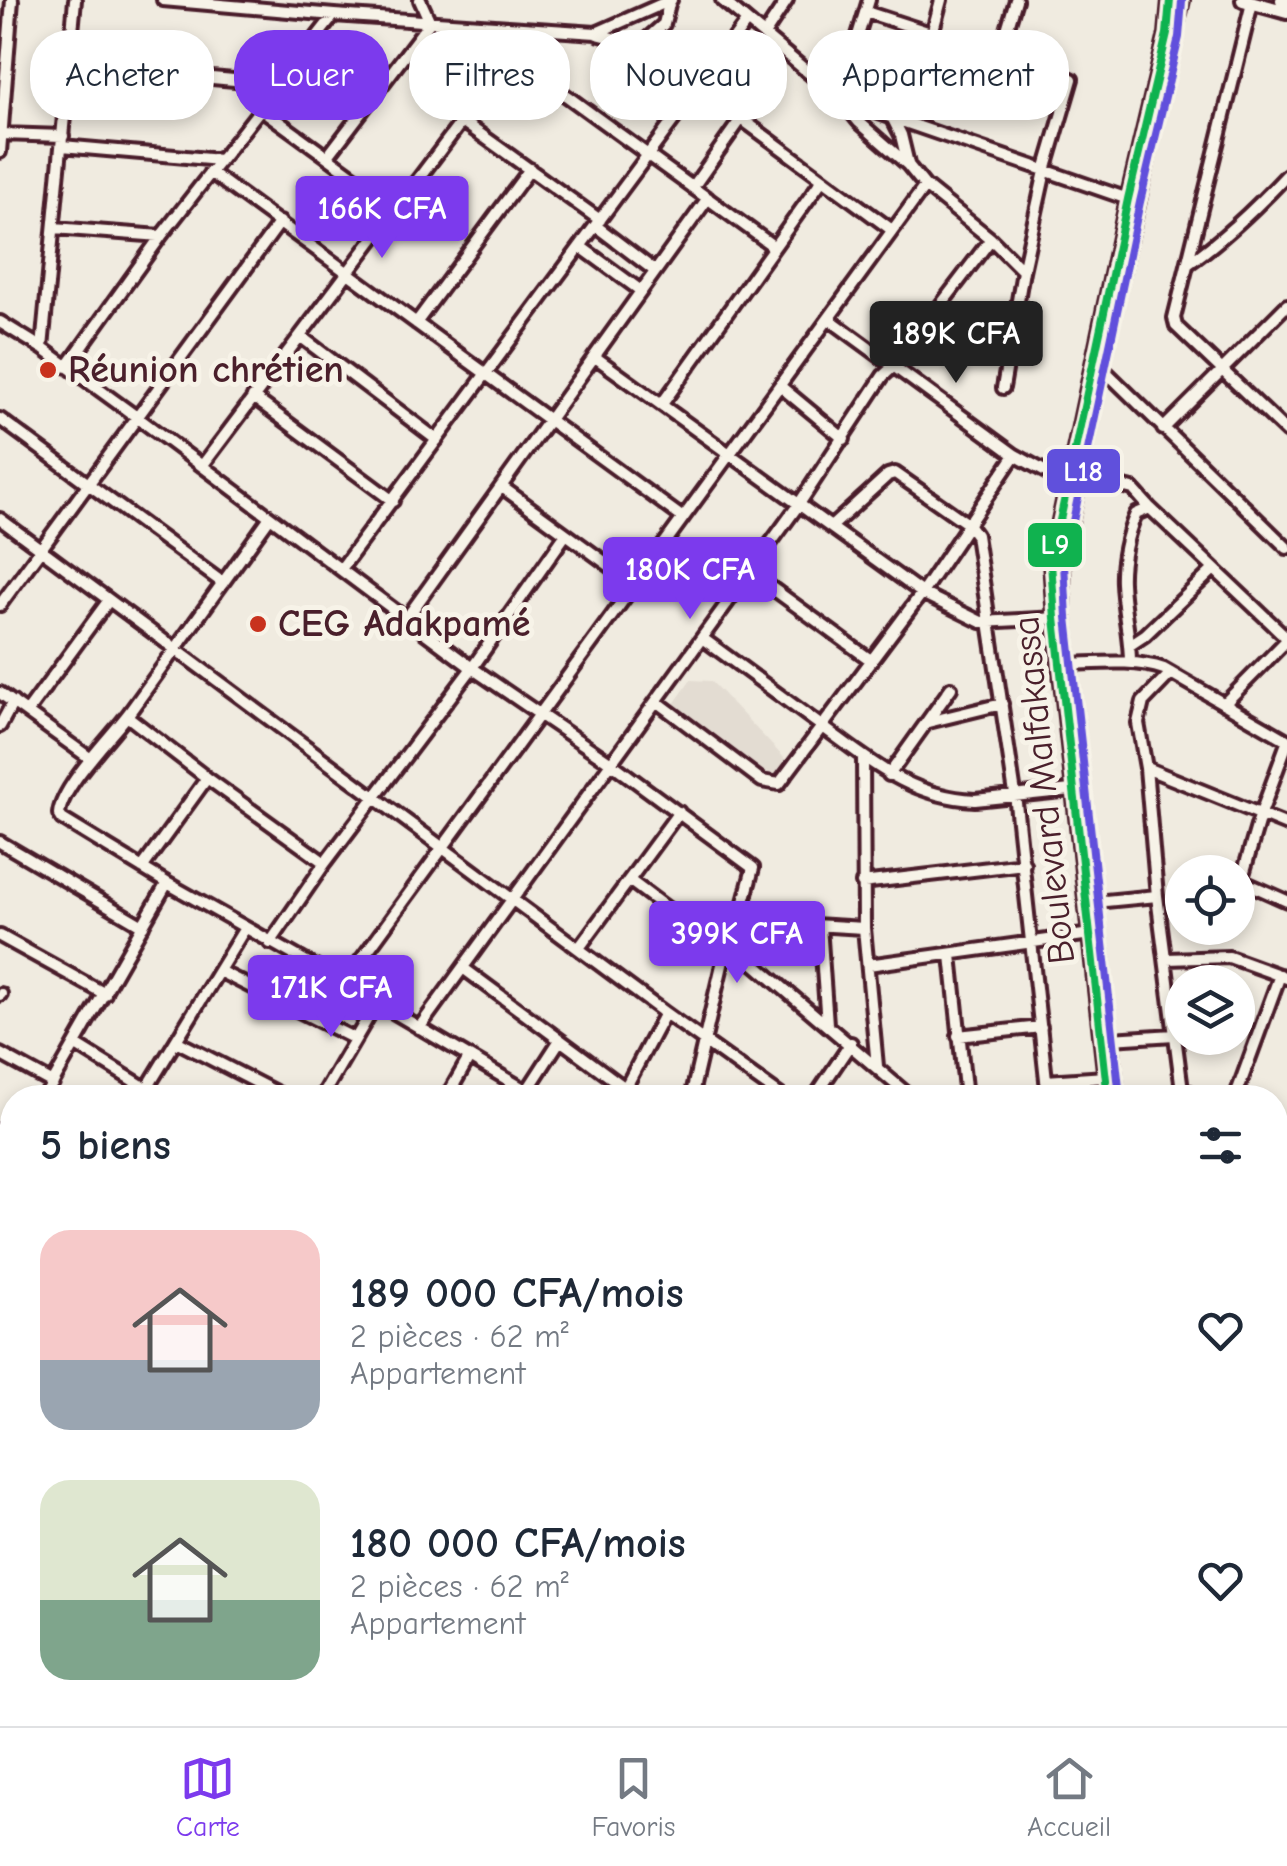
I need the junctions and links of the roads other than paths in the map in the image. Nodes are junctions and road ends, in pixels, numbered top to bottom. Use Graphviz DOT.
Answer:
graph roads {
  1 [pos="12,0"];
  2 [pos="75,0"];
  3 [pos="162,0"];
  4 [pos="323,0"];
  5 [pos="420,0"];
  6 [pos="670,0"];
  7 [pos="722,0"];
  8 [pos="786,0"];
  9 [pos="942,0"];
  10 [pos="1016,0"];
  11 [pos="1170,0"];
  12 [pos="1182,0"];
  13 [pos="1248,1"];
  14 [pos="868,6"];
  15 [pos="1287,12"];
  16 [pos="328,15"];
  17 [pos="747,21"];
  18 [pos="430,22"];
  19 [pos="72,30"];
  20 [pos="317,30"];
  21 [pos="524,30"];
  22 [pos="605,30"];
  23 [pos="657,30"];
  24 [pos="740,30"];
  25 [pos="757,30"];
  26 [pos="768,30"];
  27 [pos="860,30"];
  28 [pos="923,30"];
  29 [pos="933,30"];
  30 [pos="1007,30"];
  31 [pos="1172,34"];
  32 [pos="787,55"];
  33 [pos="807,72"];
  34 [pos="2,98"];
  35 [pos="570,99"];
  36 [pos="64,120"];
  37 [pos="251,120"];
  38 [pos="277,120"];
  39 [pos="462,120"];
  40 [pos="673,120"];
  41 [pos="740,120"];
  42 [pos="742,120"];
  43 [pos="857,120"];
  44 [pos="893,120"];
  45 [pos="898,120"];
  46 [pos="1060,120"];
  47 [pos="2,134"];
  48 [pos="62,141"];
  49 [pos="0,152"];
  50 [pos="328,156"];
  51 [pos="648,156"];
  52 [pos="220,160"];
  53 [pos="908,165"];
  54 [pos="530,169"];
  55 [pos="1046,170"];
  56 [pos="210,172"];
  57 [pos="1287,175"];
  58 [pos="822,180"];
  59 [pos="926,186"];
  60 [pos="693,188"];
  61 [pos="708,198"];
  62 [pos="1128,199"];
  63 [pos="396,207"];
  64 [pos="280,222"];
  65 [pos="598,223"];
  66 [pos="54,228"];
  67 [pos="892,230"];
  68 [pos="161,236"];
  69 [pos="990,240"];
  70 [pos="774,246"];
  71 [pos="580,247"];
  72 [pos="1188,264"];
  73 [pos="656,271"];
  74 [pos="348,272"];
  75 [pos="1023,272"];
  76 [pos="641,291"];
  77 [pos="1286,309"];
  78 [pos="829,319"];
  79 [pos="0,322"];
  80 [pos="416,323"];
  81 [pos="300,336"];
  82 [pos="42,348"];
  83 [pos="595,357"];
  84 [pos="895,365"];
  85 [pos="1098,365"];
  86 [pos="67,366"];
  87 [pos="1222,369"];
  88 [pos="486,375"];
  89 [pos="780,386"];
  90 [pos="1002,388"];
  91 [pos="253,398"];
  92 [pos="662,404"];
  93 [pos="138,418"];
  94 [pos="549,418"];
  95 [pos="0,419"];
  96 [pos="1164,429"];
  97 [pos="1287,432"];
  98 [pos="844,438"];
  99 [pos="437,440"];
  100 [pos="730,452"];
  101 [pos="1016,456"];
  102 [pos="202,466"];
  103 [pos="1072,480"];
  104 [pos="87,485"];
  105 [pos="502,487"];
  106 [pos="393,500"];
  107 [pos="799,504"];
  108 [pos="1150,508"];
  109 [pos="270,516"];
  110 [pos="683,518"];
  111 [pos="0,519"];
  112 [pos="968,524"];
  113 [pos="831,527"];
  114 [pos="566,534"];
  115 [pos="1287,548"];
  116 [pos="42,549"];
  117 [pos="342,569"];
  118 [pos="1214,570"];
  119 [pos="750,572"];
  120 [pos="223,583"];
  121 [pos="636,585"];
  122 [pos="922,592"];
  123 [pos="109,600"];
  124 [pos="0,605"];
  125 [pos="406,618"];
  126 [pos="1060,618"];
  127 [pos="990,622"];
  128 [pos="702,638"];
  129 [pos="1287,638"];
  130 [pos="1130,645"];
  131 [pos="176,648"];
  132 [pos="872,661"];
  133 [pos="1130,662"];
  134 [pos="1070,664"];
  135 [pos="472,668"];
  136 [pos="1171,673"];
  137 [pos="951,688"];
  138 [pos="0,693"];
  139 [pos="13,702"];
  140 [pos="656,702"];
  141 [pos="1002,704"];
  142 [pos="1224,704"];
  143 [pos="27,712"];
  144 [pos="540,714"];
  145 [pos="126,716"];
  146 [pos="1,721"];
  147 [pos="927,722"];
  148 [pos="824,727"];
  149 [pos="1287,742"];
  150 [pos="864,757"];
  151 [pos="92,759"];
  152 [pos="611,763"];
  153 [pos="1146,768"];
  154 [pos="888,775"];
  155 [pos="207,778"];
  156 [pos="1078,789"];
  157 [pos="1015,794"];
  158 [pos="375,799"];
  159 [pos="678,812"];
  160 [pos="1260,816"];
  161 [pos="1287,826"];
  162 [pos="0,842"];
  163 [pos="444,850"];
  164 [pos="326,863"];
  165 [pos="1024,864"];
  166 [pos="142,868"];
  167 [pos="629,880"];
  168 [pos="167,883"];
  169 [pos="862,883"];
  170 [pos="1157,896"];
  171 [pos="512,900"];
  172 [pos="1287,901"];
  173 [pos="1095,902"];
  174 [pos="740,918"];
  175 [pos="143,926"];
  176 [pos="820,926"];
  177 [pos="246,928"];
  178 [pos="864,928"];
  179 [pos="1094,934"];
  180 [pos="0,936"];
  181 [pos="270,943"];
  182 [pos="1032,943"];
  183 [pos="728,947"];
  184 [pos="579,948"];
  185 [pos="951,956"];
  186 [pos="1167,959"];
  187 [pos="868,965"];
  188 [pos="1168,965"];
  189 [pos="463,968"];
  190 [pos="219,971"];
  191 [pos="1285,976"];
  192 [pos="344,983"];
  193 [pos="105,994"];
  194 [pos="377,1002"];
  195 [pos="665,1014"];
  196 [pos="827,1024"];
  197 [pos="1041,1027"];
  198 [pos="419,1028"];
  199 [pos="958,1036"];
  200 [pos="1165,1036"];
  201 [pos="354,1039"];
  202 [pos="1110,1039"];
  203 [pos="560,1040"];
  204 [pos="703,1040"];
  205 [pos="176,1041"];
  206 [pos="851,1043"];
  207 [pos="76,1045"];
  208 [pos="0,1054"];
  209 [pos="1177,1055"];
  210 [pos="469,1058"];
  211 [pos="877,1066"];
  212 [pos="1106,1077"];
  213 [pos="1046,1080"];
  214 [pos="53,1083"];
  215 [pos="133,1085"];
  216 [pos="149,1085"];
  217 [pos="262,1085"];
  218 [pos="328,1085"];
  219 [pos="453,1085"];
  220 [pos="511,1085"];
  221 [pos="531,1085"];
  222 [pos="613,1085"];
  223 [pos="627,1085"];
  224 [pos="694,1085"];
  225 [pos="766,1085"];
  226 [pos="823,1085"];
  227 [pos="898,1085"];
  228 [pos="964,1085"];
  229 [pos="1047,1085"];
  230 [pos="1107,1085"];
  231 [pos="1115,1085"];
  232 [pos="1181,1085"];
  233 [pos="1240,1085"];
  1 -- 34 [label="street"];
  2 -- 19 [label="street"];
  3 -- 16 [label="street"];
  4 -- 16 [label="street"];
  5 -- 18 [label="street"];
  6 -- 22 [label="street"];
  6 -- 23 [label="street"];
  7 -- 17 [label="street"];
  8 -- 26 [label="street"];
  9 -- 29 [label="street"];
  10 -- 30 [label="street"];
  11 -- 31 [label="main road"];
  12 -- 31 [label="main road"];
  13 -- 15 [label="main road"];
  13 -- 72 [label="street"];
  14 -- 27 [label="street"];
  14 -- 28 [label="street"];
  16 -- 18 [label="street"];
  16 -- 20 [label="street"];
  17 -- 24 [label="street"];
  17 -- 25 [label="street"];
  18 -- 21 [label="street"];
  18 -- 50 [label="street"];
  31 -- 62 [label="main road"];
  31 -- 85 [label="main road, Boulevard Malfakassa"];
  32 -- 33 [label="street"];
  34 -- 47 [label="street"];
  35 -- 51 [label="street"];
  36 -- 48 [label="street"];
  37 -- 52 [label="street"];
  38 -- 50 [label="street"];
  39 -- 54 [label="street"];
  39 -- 63 [label="street"];
  40 -- 51 [label="street"];
  41 -- 60 [label="street"];
  42 -- 58 [label="street"];
  43 -- 53 [label="street"];
  44 -- 53 [label="street"];
  45 -- 55 [label="street"];
  46 -- 55 [label="street"];
  47 -- 48 [label="street"];
  47 -- 49 [label="street"];
  48 -- 52 [label="street"];
  48 -- 66 [label="street"];
  50 -- 63 [label="street"];
  51 -- 60 [label="street"];
  51 -- 65 [label="street"];
  52 -- 56 [label="street"];
  53 -- 59 [label="street"];
  54 -- 65 [label="street"];
  54 -- 80 [label="street"];
  55 -- 62 [label="street"];
  55 -- 75 [label="street"];
  56 -- 64 [label="street"];
  56 -- 68 [label="street"];
  57 -- 72 [label="street"];
  58 -- 67 [label="street"];
  58 -- 70 [label="street"];
  59 -- 67 [label="street"];
  59 -- 69 [label="street"];
  60 -- 61 [label="street"];
  61 -- 70 [label="street"];
  61 -- 73 [label="street"];
  62 -- 85 [label="main road"];
  63 -- 74 [label="street"];
  64 -- 74 [label="street"];
  64 -- 93 [label="street"];
  65 -- 71 [label="street"];
  65 -- 73 [label="street"];
  66 -- 68 [label="street"];
  66 -- 82 [label="street"];
  67 -- 78 [label="street"];
  68 -- 86 [label="street"];
  69 -- 75 [label="street"];
  69 -- 84 [label="street"];
  70 -- 92 [label="street"];
  71 -- 76 [label="street"];
  71 -- 88 [label="street"];
  72 -- 87 [label="street"];
  73 -- 76 [label="street"];
  74 -- 80 [label="street"];
  74 -- 81 [label="street"];
  75 -- 90 [label="street"];
  76 -- 83 [label="street"];
  77 -- 87 [label="street"];
  78 -- 84 [label="street"];
  78 -- 89 [label="street"];
  79 -- 82 [label="street"];
  80 -- 88 [label="street"];
  81 -- 91 [label="street"];
  81 -- 99 [label="street"];
  82 -- 86 [label="street"];
  83 -- 92 [label="street"];
  83 -- 94 [label="street"];
  84 -- 98 [label="street"];
  84 -- 101 [label="street"];
  85 -- 96 [label="street"];
  85 -- 103 [label="main road, Boulevard Malfakassa"];
  86 -- 93 [label="street"];
  87 -- 96 [label="street"];
  87 -- 97 [label="street"];
  88 -- 94 [label="street"];
  88 -- 99 [label="street"];
  89 -- 98 [label="street"];
  89 -- 100 [label="street"];
  91 -- 102 [label="street"];
  91 -- 106 [label="street"];
  92 -- 100 [label="street"];
  93 -- 102 [label="street"];
  93 -- 104 [label="street"];
  94 -- 105 [label="street"];
  94 -- 110 [label="street"];
  95 -- 104 [label="street"];
  96 -- 115 [label="street"];
  98 -- 107 [label="street"];
  99 -- 106 [label="street"];
  100 -- 107 [label="street"];
  100 -- 110 [label="street"];
  101 -- 103 [label="street"];
  101 -- 112 [label="street"];
  102 -- 109 [label="street"];
  103 -- 108 [label="street"];
  103 -- 126 [label="main road, Boulevard Malfakassa"];
  104 -- 116 [label="street"];
  104 -- 120 [label="street"];
  105 -- 114 [label="street"];
  105 -- 125 [label="street"];
  106 -- 117 [label="street"];
  107 -- 113 [label="street"];
  107 -- 119 [label="street"];
  108 -- 118 [label="street"];
  108 -- 130 [label="street"];
  109 -- 117 [label="street"];
  109 -- 120 [label="street"];
  110 -- 121 [label="street"];
  111 -- 116 [label="street"];
  112 -- 113 [label="street"];
  112 -- 122 [label="street"];
  112 -- 127 [label="street"];
  113 -- 122 [label="street"];
  114 -- 121 [label="street"];
  114 -- 135 [label="street"];
  116 -- 123 [label="street"];
  116 -- 124 [label="street"];
  117 -- 125 [label="street"];
  118 -- 129 [label="street"];
  118 -- 130 [label="street"];
  119 -- 128 [label="street"];
  119 -- 132 [label="street"];
  120 -- 131 [label="street"];
  121 -- 144 [label="street"];
  122 -- 127 [label="street"];
  122 -- 132 [label="street"];
  123 -- 131 [label="street"];
  123 -- 143 [label="street"];
  125 -- 135 [label="street"];
  126 -- 127 [label="street"];
  126 -- 134 [label="main road, Boulevard Malfakassa"];
  126 -- 156 [label="main road, Boulevard Malfakassa"];
  127 -- 141 [label="street"];
  128 -- 140 [label="street"];
  128 -- 148 [label="street"];
  129 -- 142 [label="street"];
  130 -- 133 [label="street"];
  131 -- 145 [label="street"];
  131 -- 158 [label="street"];
  132 -- 148 [label="street"];
  133 -- 134 [label="street"];
  133 -- 136 [label="street"];
  134 -- 156 [label="main road, Boulevard Malfakassa"];
  135 -- 144 [label="street"];
  135 -- 158 [label="street"];
  136 -- 142 [label="street"];
  136 -- 153 [label="street"];
  137 -- 147 [label="street"];
  138 -- 139 [label="street"];
  139 -- 143 [label="street"];
  139 -- 146 [label="street"];
  140 -- 148 [label="street"];
  140 -- 152 [label="street"];
  141 -- 147 [label="street"];
  141 -- 157 [label="street"];
  142 -- 149 [label="street"];
  143 -- 151 [label="street"];
  144 -- 152 [label="street"];
  144 -- 163 [label="street"];
  145 -- 151 [label="street"];
  145 -- 155 [label="street"];
  147 -- 154 [label="street"];
  148 -- 150 [label="street"];
  149 -- 160 [label="street"];
  150 -- 154 [label="street"];
  150 -- 169 [label="street"];
  151 -- 166 [label="street"];
  152 -- 159 [label="street"];
  152 -- 171 [label="street"];
  153 -- 160 [label="street"];
  153 -- 170 [label="street"];
  154 -- 157 [label="street"];
  155 -- 164 [label="street"];
  155 -- 166 [label="street"];
  156 -- 157 [label="street"];
  156 -- 173 [label="main road, Boulevard Malfakassa"];
  156 -- 179 [label="main road, Boulevard Malfakassa"];
  157 -- 165 [label="street"];
  158 -- 163 [label="street"];
  158 -- 164 [label="street"];
  159 -- 167 [label="street"];
  159 -- 174 [label="street"];
  160 -- 161 [label="street"];
  160 -- 172 [label="street"];
  162 -- 175 [label="street"];
  163 -- 171 [label="street"];
  163 -- 192 [label="street"];
  164 -- 181 [label="street"];
  165 -- 169 [label="street"];
  165 -- 182 [label="street"];
  166 -- 168 [label="street"];
  167 -- 183 [label="street"];
  167 -- 184 [label="street"];
  168 -- 175 [label="street"];
  168 -- 177 [label="street"];
  169 -- 178 [label="street"];
  170 -- 173 [label="street"];
  170 -- 186 [label="street"];
  171 -- 184 [label="street"];
  171 -- 189 [label="street"];
  173 -- 179 [label="main road, Boulevard Malfakassa"];
  174 -- 176 [label="street"];
  174 -- 183 [label="street"];
  175 -- 193 [label="street"];
  176 -- 178 [label="street"];
  176 -- 196 [label="street"];
  177 -- 181 [label="street"];
  177 -- 190 [label="street"];
  178 -- 187 [label="street"];
  179 -- 182 [label="street"];
  179 -- 202 [label="main road, Boulevard Malfakassa"];
  179 -- 212 [label="main road, Boulevard Malfakassa"];
  180 -- 193 [label="street"];
  181 -- 192 [label="street"];
  182 -- 185 [label="street"];
  182 -- 197 [label="street"];
  183 -- 196 [label="street"];
  183 -- 204 [label="street"];
  184 -- 195 [label="street"];
  185 -- 187 [label="street"];
  185 -- 199 [label="street"];
  186 -- 188 [label="street"];
  186 -- 191 [label="street"];
  187 -- 211 [label="street"];
  189 -- 198 [label="street"];
  189 -- 203 [label="street"];
  190 -- 201 [label="street"];
  190 -- 205 [label="street"];
  191 -- 233 [label="street"];
  192 -- 194 [label="street"];
  193 -- 207 [label="street"];
  194 -- 198 [label="street"];
  194 -- 201 [label="street"];
  195 -- 204 [label="street"];
  195 -- 223 [label="street"];
  196 -- 206 [label="street"];
  197 -- 199 [label="street"];
  197 -- 213 [label="street"];
  198 -- 210 [label="street"];
  199 -- 228 [label="street"];
  200 -- 202 [label="street"];
  201 -- 218 [label="street"];
  202 -- 231 [label="main road, Boulevard Malfakassa"];
  203 -- 221 [label="street"];
  203 -- 222 [label="street"];
  204 -- 224 [label="street"];
  204 -- 225 [label="street"];
  205 -- 216 [label="street"];
  205 -- 217 [label="street"];
  206 -- 211 [label="street"];
  206 -- 226 [label="street"];
  207 -- 214 [label="street"];
  207 -- 215 [label="street"];
  208 -- 214 [label="street"];
  209 -- 232 [label="street"];
  210 -- 219 [label="street"];
  210 -- 220 [label="street"];
  211 -- 227 [label="street"];
  212 -- 213 [label="street"];
  212 -- 230 [label="main road, Boulevard Malfakassa"];
  213 -- 229 [label="street"];
}
